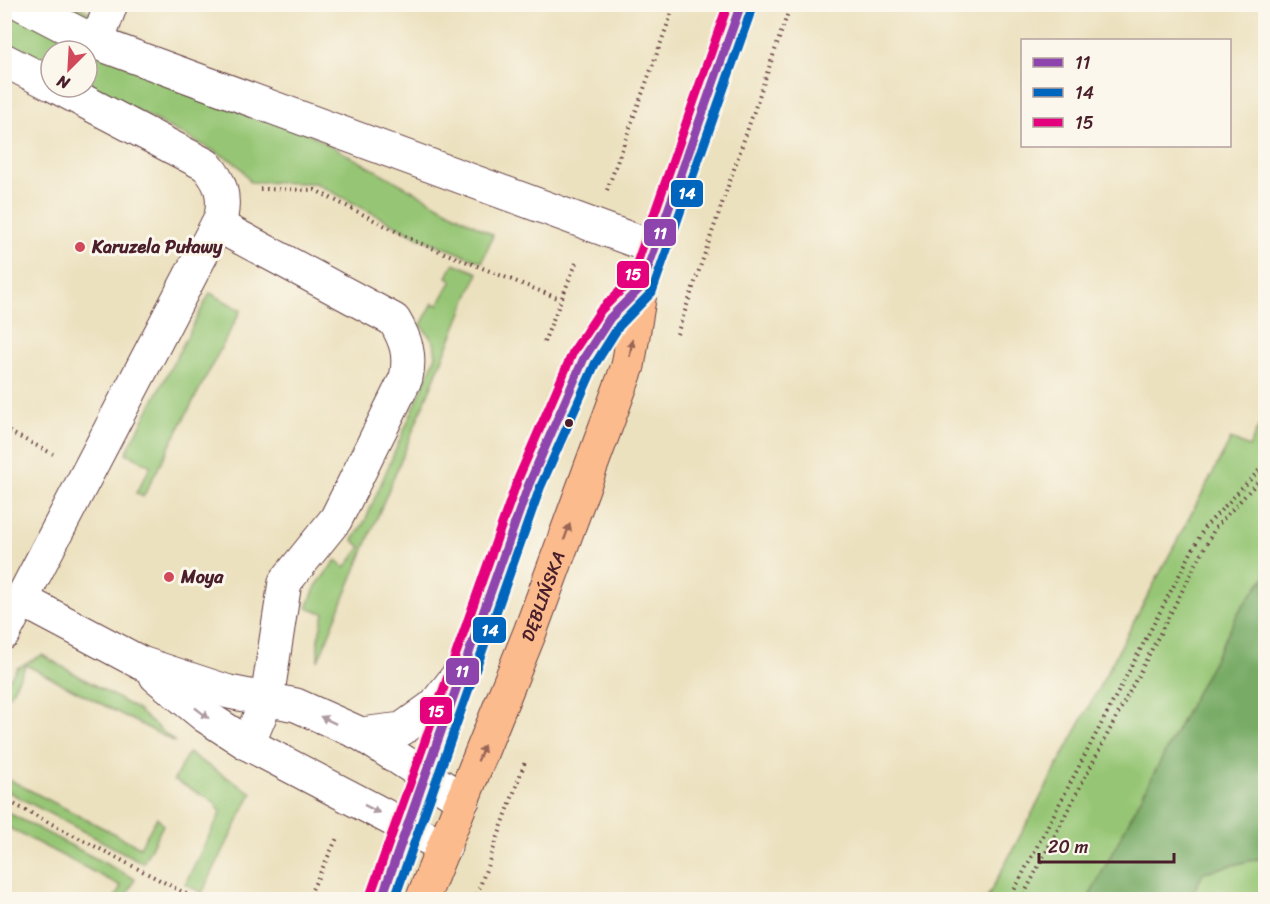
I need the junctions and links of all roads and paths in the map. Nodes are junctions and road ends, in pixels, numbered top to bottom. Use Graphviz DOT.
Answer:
graph roads {
  1 [pos="22,4"];
  2 [pos="111,4"];
  3 [pos="741,4"];
  4 [pos="791,4"];
  5 [pos="90,39"];
  6 [pos="99,40"];
  7 [pos="99,43"];
  8 [pos="4,60"];
  9 [pos="39,78"];
  10 [pos="80,99"];
  11 [pos="221,189"];
  12 [pos="719,212"];
  13 [pos="217,225"];
  14 [pos="655,248"];
  15 [pos="641,287"];
  16 [pos="560,299"];
  17 [pos="4,429"];
  18 [pos="1266,463"];
  19 [pos="88,473"];
  20 [pos="1266,473"];
  21 [pos="22,600"];
  22 [pos="4,633"];
  23 [pos="141,663"];
  24 [pos="463,669"];
  25 [pos="267,699"];
  26 [pos="361,734"];
  27 [pos="248,744"];
  28 [pos="424,776"];
  29 [pos="4,799"];
  30 [pos="463,800"];
  31 [pos="406,827"];
  32 [pos="445,847"];
  33 [pos="198,900"];
  34 [pos="381,900"];
  35 [pos="422,900"];
  36 [pos="1009,900"];
  37 [pos="1020,900"];
  1 -- 5 [label="lane"];
  2 -- 6 [label="lane"];
  3 -- 14 [label="main road, DĘBLIŃSKA"];
  4 -- 12 [label="path"];
  7 -- 14 [label="lane"];
  8 -- 9 [label="lane"];
  10 -- 11 [label="lane"];
  11 -- 13 [label="lane"];
  11 -- 16 [label="path"];
  13 -- 19 [label="lane"];
  13 -- 25 [label="lane"];
  14 -- 15 [label="main road, DĘBLIŃSKA"];
  15 -- 24 [label="main road, DĘBLIŃSKA"];
  30 -- 15 [label="main road, DĘBLIŃSKA, one-way"];
  17 -- 19 [label="path"];
  18 -- 36 [label="path"];
  19 -- 21 [label="lane"];
  20 -- 37 [label="path"];
  21 -- 22 [label="lane"];
  21 -- 23 [label="lane"];
  23 -- 25 [label="lane"];
  23 -- 27 [label="lane, one-way"];
  24 -- 26 [label="lane"];
  24 -- 28 [label="main road, DĘBLIŃSKA"];
  26 -- 25 [label="lane, one-way"];
  25 -- 27 [label="lane"];
  26 -- 28 [label="lane"];
  27 -- 31 [label="lane, one-way"];
  28 -- 30 [label="lane"];
  28 -- 31 [label="main road, DĘBLIŃSKA"];
  29 -- 33 [label="path"];
  30 -- 32 [label="main road, DĘBLIŃSKA"];
  31 -- 32 [label="lane"];
  31 -- 34 [label="main road, DĘBLIŃSKA"];
  32 -- 35 [label="main road, DĘBLIŃSKA"];
}
